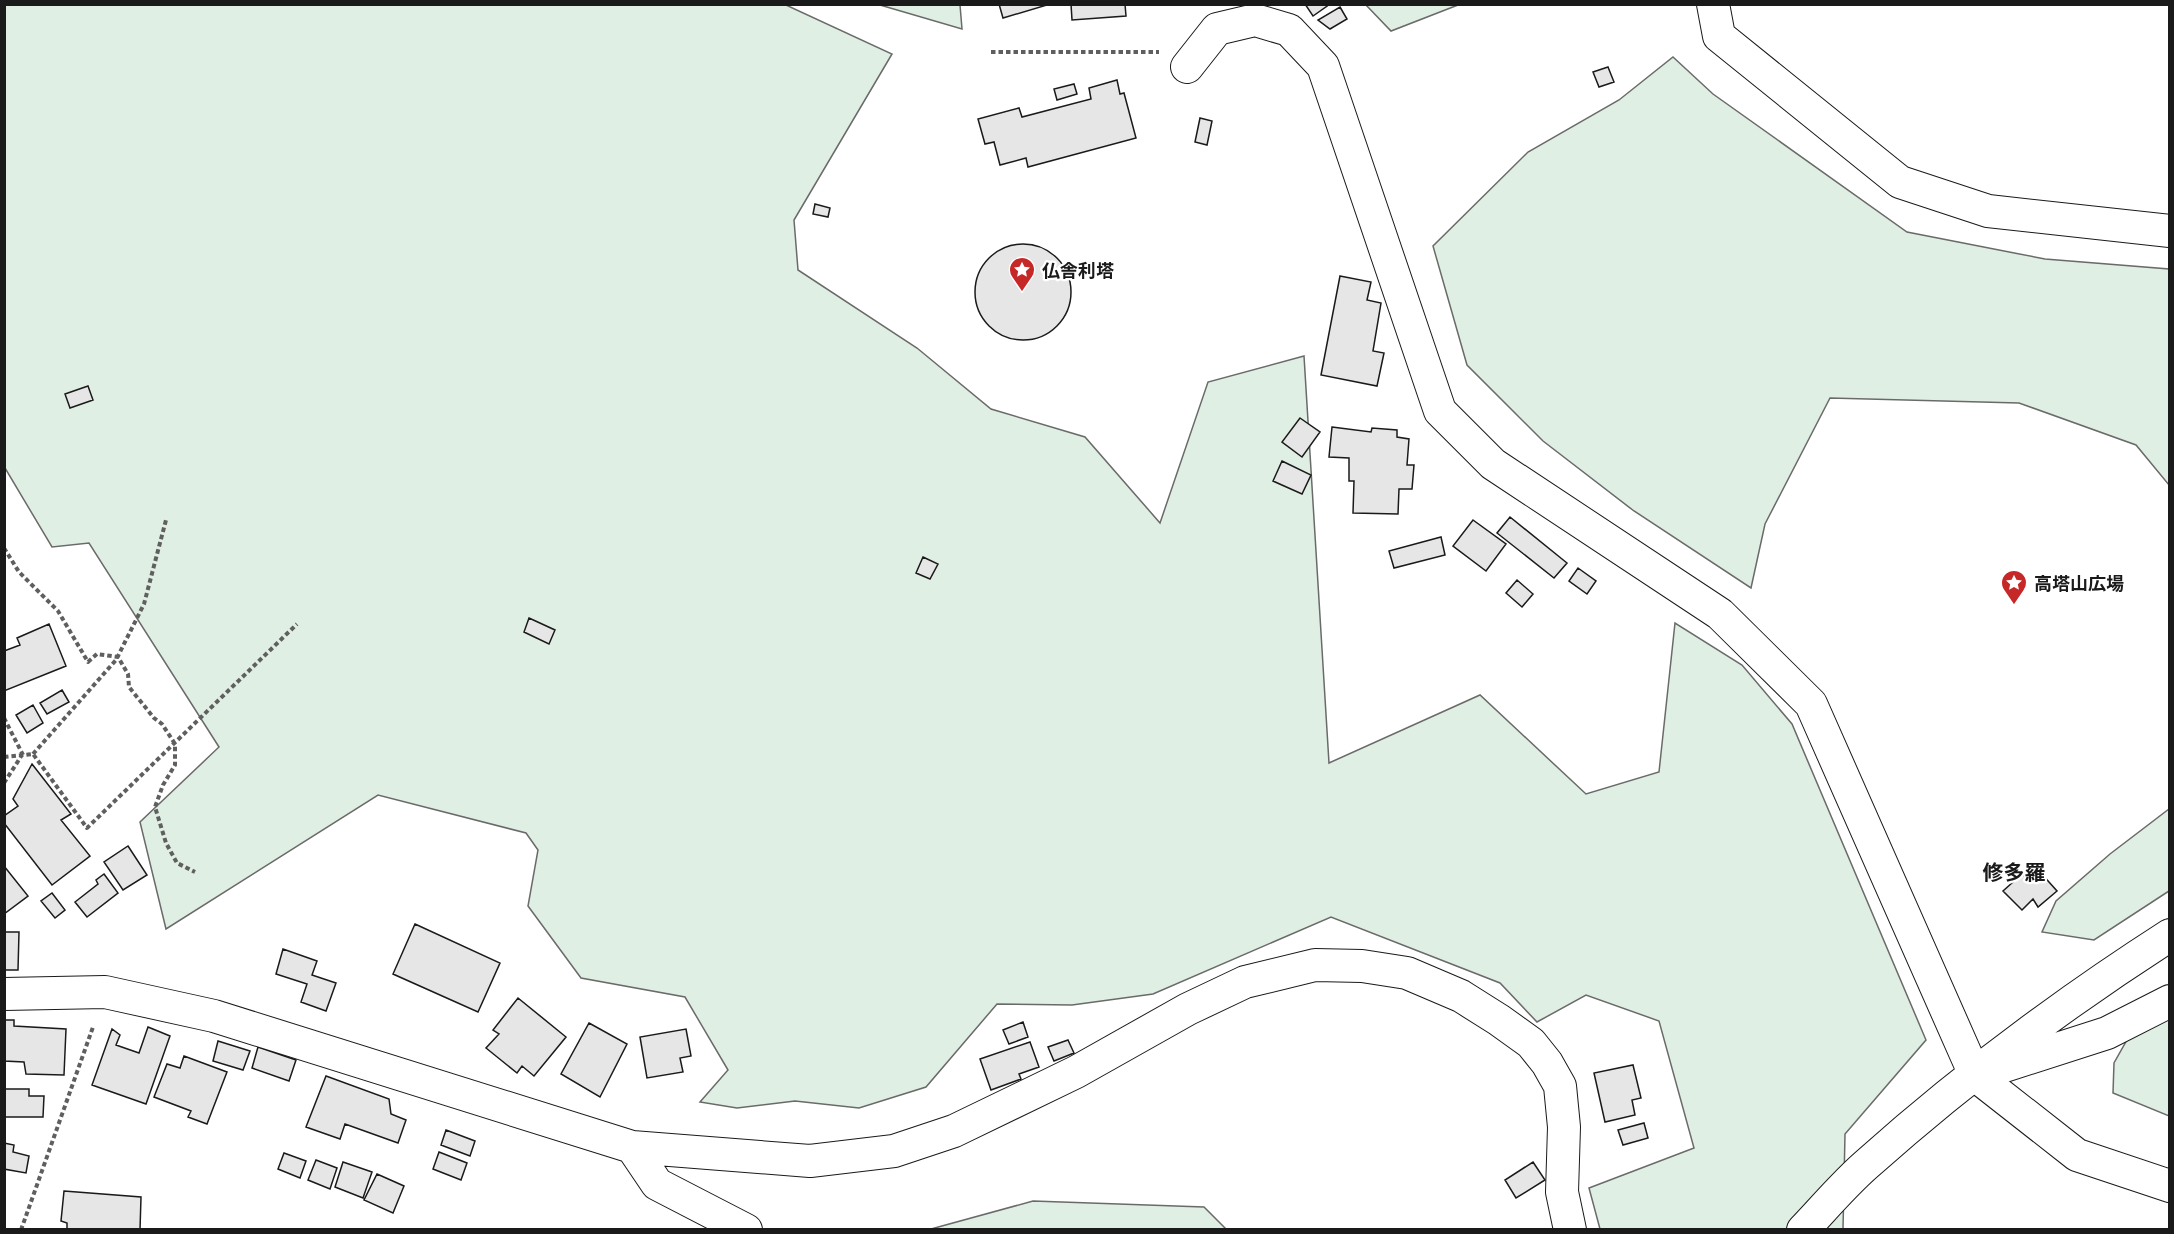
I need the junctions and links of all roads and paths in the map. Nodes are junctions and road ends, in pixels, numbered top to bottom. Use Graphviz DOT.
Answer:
graph roads {
  1 [pos="1713,4"];
  2 [pos="992,52"];
  3 [pos="1193,60"];
  4 [pos="2169,231"];
  5 [pos="166,520"];
  6 [pos="4,548"];
  7 [pos="297,624"];
  8 [pos="118,657"];
  9 [pos="4,718"];
  10 [pos="175,744"];
  11 [pos="33,754"];
  12 [pos="23,755"];
  13 [pos="4,758"];
  14 [pos="4,783"];
  15 [pos="195,872"];
  16 [pos="2169,934"];
  17 [pos="105,992"];
  18 [pos="4,994"];
  19 [pos="2169,1001"];
  20 [pos="1975,1076"];
  21 [pos="632,1147"];
  22 [pos="2169,1186"];
  23 [pos="21,1230"];
  24 [pos="746,1230"];
  25 [pos="1570,1230"];
  26 [pos="1803,1230"];
  1 -- 4 [label="street"];
  2 -- 3 [label="path"];
  3 -- 20 [label="street"];
  5 -- 8 [label="path"];
  6 -- 8 [label="path"];
  7 -- 10 [label="path"];
  8 -- 10 [label="path"];
  8 -- 11 [label="path"];
  9 -- 12 [label="path"];
  10 -- 11 [label="path"];
  10 -- 15 [label="path"];
  11 -- 12 [label="path"];
  12 -- 13 [label="path"];
  12 -- 14 [label="path"];
  16 -- 20 [label="street"];
  17 -- 18 [label="street"];
  17 -- 21 [label="street"];
  17 -- 23 [label="path"];
  19 -- 20 [label="street"];
  20 -- 22 [label="street"];
  20 -- 26 [label="street"];
  21 -- 24 [label="street"];
  21 -- 25 [label="street"];
}
